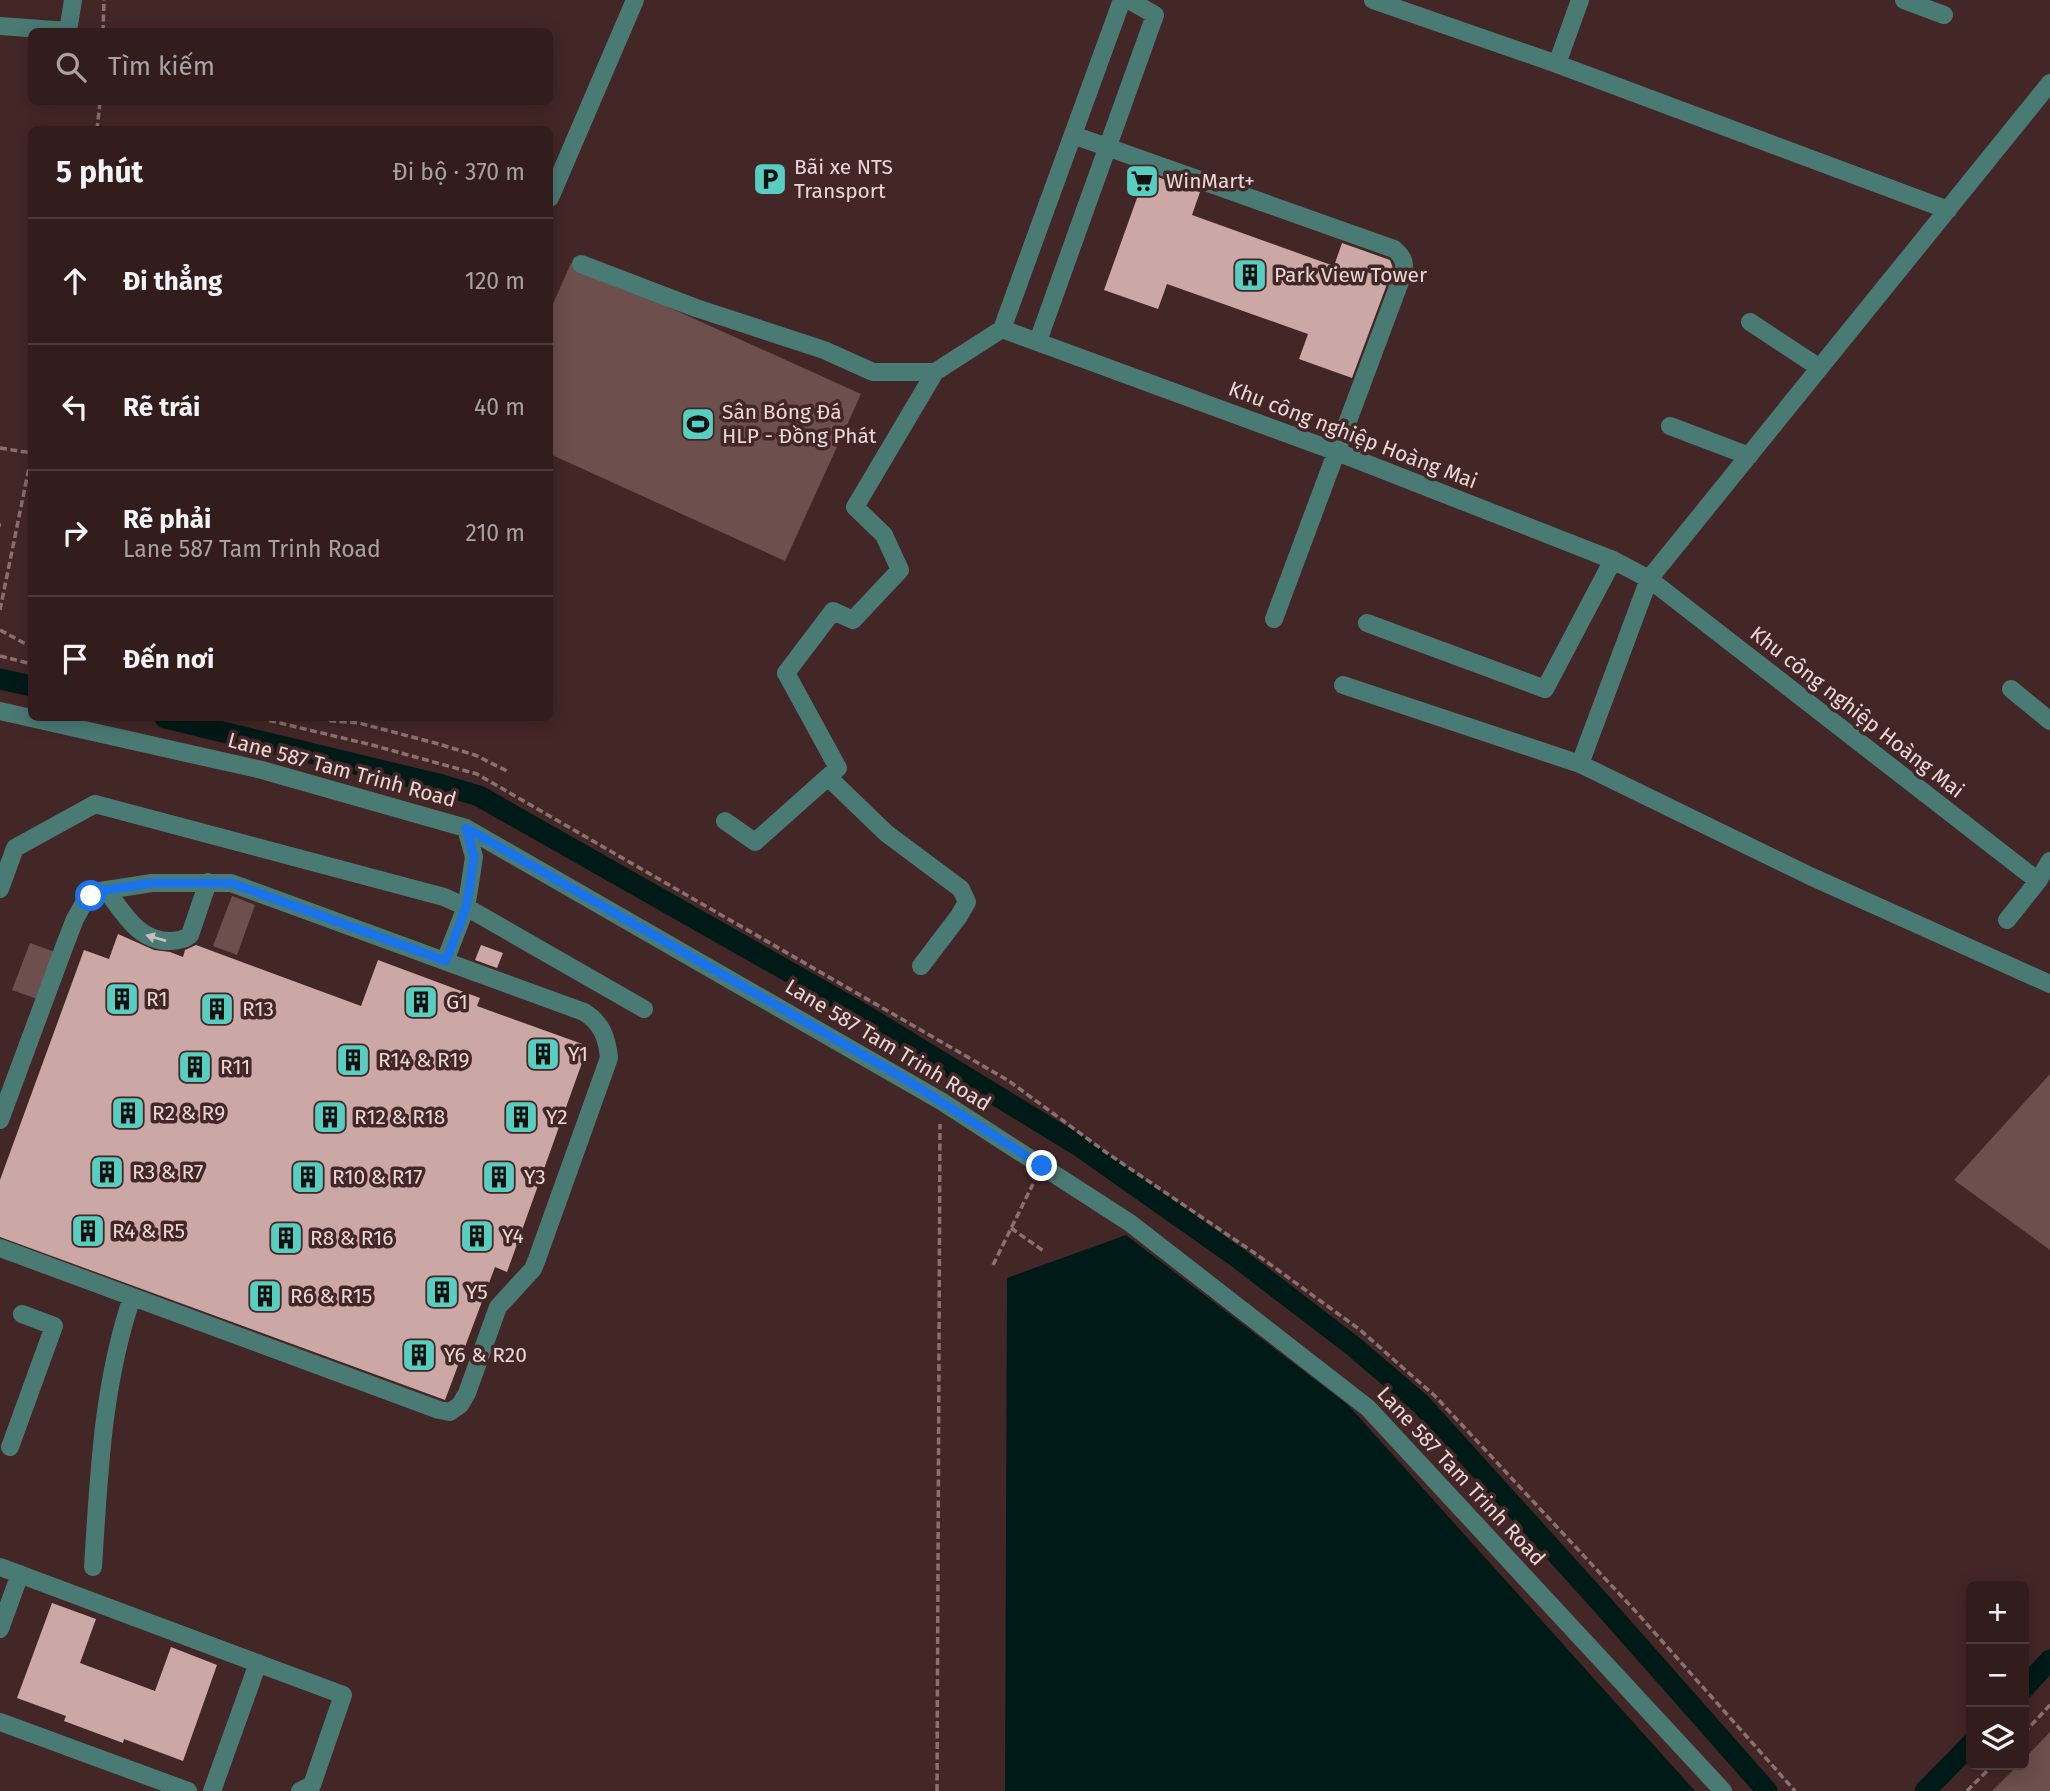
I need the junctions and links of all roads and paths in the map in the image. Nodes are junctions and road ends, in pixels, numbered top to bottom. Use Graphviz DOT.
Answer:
graph roads {
  1 [pos="73,0"];
  2 [pos="104,0"];
  3 [pos="635,0"];
  4 [pos="1122,0"];
  5 [pos="1129,0"];
  6 [pos="1373,0"];
  7 [pos="1580,0"];
  8 [pos="1904,0"];
  9 [pos="1944,15"];
  10 [pos="0,26"];
  11 [pos="28,28"];
  12 [pos="68,28"];
  13 [pos="103,28"];
  14 [pos="1557,64"];
  15 [pos="2050,83"];
  16 [pos="100,105"];
  17 [pos="97,126"];
  18 [pos="1073,135"];
  19 [pos="1107,147"];
  20 [pos="553,191"];
  21 [pos="1948,210"];
  22 [pos="580,264"];
  23 [pos="1750,322"];
  24 [pos="1002,328"];
  25 [pos="1038,341"];
  26 [pos="1819,368"];
  27 [pos="935,372"];
  28 [pos="1670,426"];
  29 [pos="0,448"];
  30 [pos="28,452"];
  31 [pos="1337,452"];
  32 [pos="1749,456"];
  33 [pos="28,473"];
  34 [pos="1614,560"];
  35 [pos="1649,579"];
  36 [pos="0,610"];
  37 [pos="1274,619"];
  38 [pos="1367,623"];
  39 [pos="0,630"];
  40 [pos="28,644"];
  41 [pos="0,656"];
  42 [pos="28,662"];
  43 [pos="1343,685"];
  44 [pos="2011,689"];
  45 [pos="0,711"];
  46 [pos="28,717"];
  47 [pos="44,721"];
  48 [pos="332,721"];
  49 [pos="2050,722"];
  50 [pos="1580,764"];
  51 [pos="507,771"];
  52 [pos="828,777"];
  53 [pos="725,821"];
  54 [pos="466,828"];
  55 [pos="2050,861"];
  56 [pos="208,881"];
  57 [pos="2038,881"];
  58 [pos="0,889"];
  59 [pos="106,890"];
  60 [pos="466,907"];
  61 [pos="2007,920"];
  62 [pos="446,961"];
  63 [pos="921,966"];
  64 [pos="2050,984"];
  65 [pos="644,1009"];
  66 [pos="941,1101"];
  67 [pos="0,1120"];
  68 [pos="1042,1166"];
  69 [pos="1011,1228"];
  70 [pos="0,1248"];
  71 [pos="1045,1251"];
  72 [pos="993,1265"];
  73 [pos="132,1297"];
  74 [pos="22,1314"];
  75 [pos="9,1446"];
  76 [pos="0,1567"];
  77 [pos="93,1567"];
  78 [pos="20,1574"];
  79 [pos="0,1629"];
  80 [pos="258,1663"];
  81 [pos="2050,1705"];
  82 [pos="0,1723"];
  83 [pos="2029,1727"];
  84 [pos="1988,1770"];
  85 [pos="188,1791"];
  86 [pos="212,1791"];
  87 [pos="300,1791"];
  88 [pos="937,1791"];
  89 [pos="1723,1791"];
  90 [pos="1967,1791"];
  1 -- 12 [label="street"];
  2 -- 13 [label="path"];
  3 -- 20 [label="street"];
  4 -- 18 [label="street"];
  5 -- 19 [label="street"];
  6 -- 14 [label="street"];
  7 -- 14 [label="street"];
  8 -- 9 [label="street"];
  10 -- 11 [label="street"];
  14 -- 21 [label="street"];
  15 -- 21 [label="street"];
  16 -- 17 [label="path"];
  18 -- 19 [label="street"];
  18 -- 24 [label="street"];
  19 -- 25 [label="street"];
  19 -- 31 [label="street"];
  21 -- 26 [label="street"];
  22 -- 27 [label="street"];
  23 -- 26 [label="street"];
  24 -- 25 [label="street, Khu công nghiệp Hoàng Mai"];
  24 -- 27 [label="street"];
  25 -- 31 [label="street, Khu công nghiệp Hoàng Mai"];
  26 -- 32 [label="street"];
  27 -- 52 [label="street"];
  28 -- 32 [label="street"];
  29 -- 30 [label="path"];
  31 -- 34 [label="street, Khu công nghiệp Hoàng Mai"];
  31 -- 37 [label="street"];
  32 -- 35 [label="street"];
  33 -- 36 [label="path"];
  34 -- 35 [label="street, Khu công nghiệp Hoàng Mai"];
  34 -- 38 [label="street"];
  35 -- 50 [label="street"];
  35 -- 57 [label="street, Khu công nghiệp Hoàng Mai"];
  39 -- 40 [label="path"];
  41 -- 42 [label="path"];
  43 -- 50 [label="street"];
  44 -- 49 [label="street"];
  45 -- 46 [label="street, Lane 587 Tam Trinh Road"];
  47 -- 54 [label="street, Lane 587 Tam Trinh Road"];
  48 -- 51 [label="path"];
  50 -- 64 [label="street"];
  52 -- 53 [label="street"];
  52 -- 63 [label="street"];
  54 -- 60 [label="street"];
  54 -- 66 [label="street, Lane 587 Tam Trinh Road"];
  55 -- 57 [label="street"];
  56 -- 59 [label="street"];
  56 -- 59 [label="street, one-way"];
  56 -- 62 [label="street"];
  57 -- 61 [label="street"];
  58 -- 60 [label="street"];
  59 -- 67 [label="street"];
  60 -- 62 [label="street"];
  60 -- 65 [label="street"];
  62 -- 73 [label="street"];
  66 -- 68 [label="street, Lane 587 Tam Trinh Road"];
  66 -- 88 [label="path"];
  68 -- 69 [label="path"];
  68 -- 89 [label="street, Lane 587 Tam Trinh Road"];
  69 -- 71 [label="path"];
  69 -- 72 [label="path"];
  70 -- 73 [label="street"];
  73 -- 77 [label="street"];
  74 -- 75 [label="street"];
  76 -- 78 [label="street"];
  78 -- 79 [label="street"];
  78 -- 80 [label="street"];
  80 -- 86 [label="street"];
  80 -- 87 [label="street"];
  81 -- 83 [label="path"];
  82 -- 85 [label="street"];
  84 -- 90 [label="path"];
}
